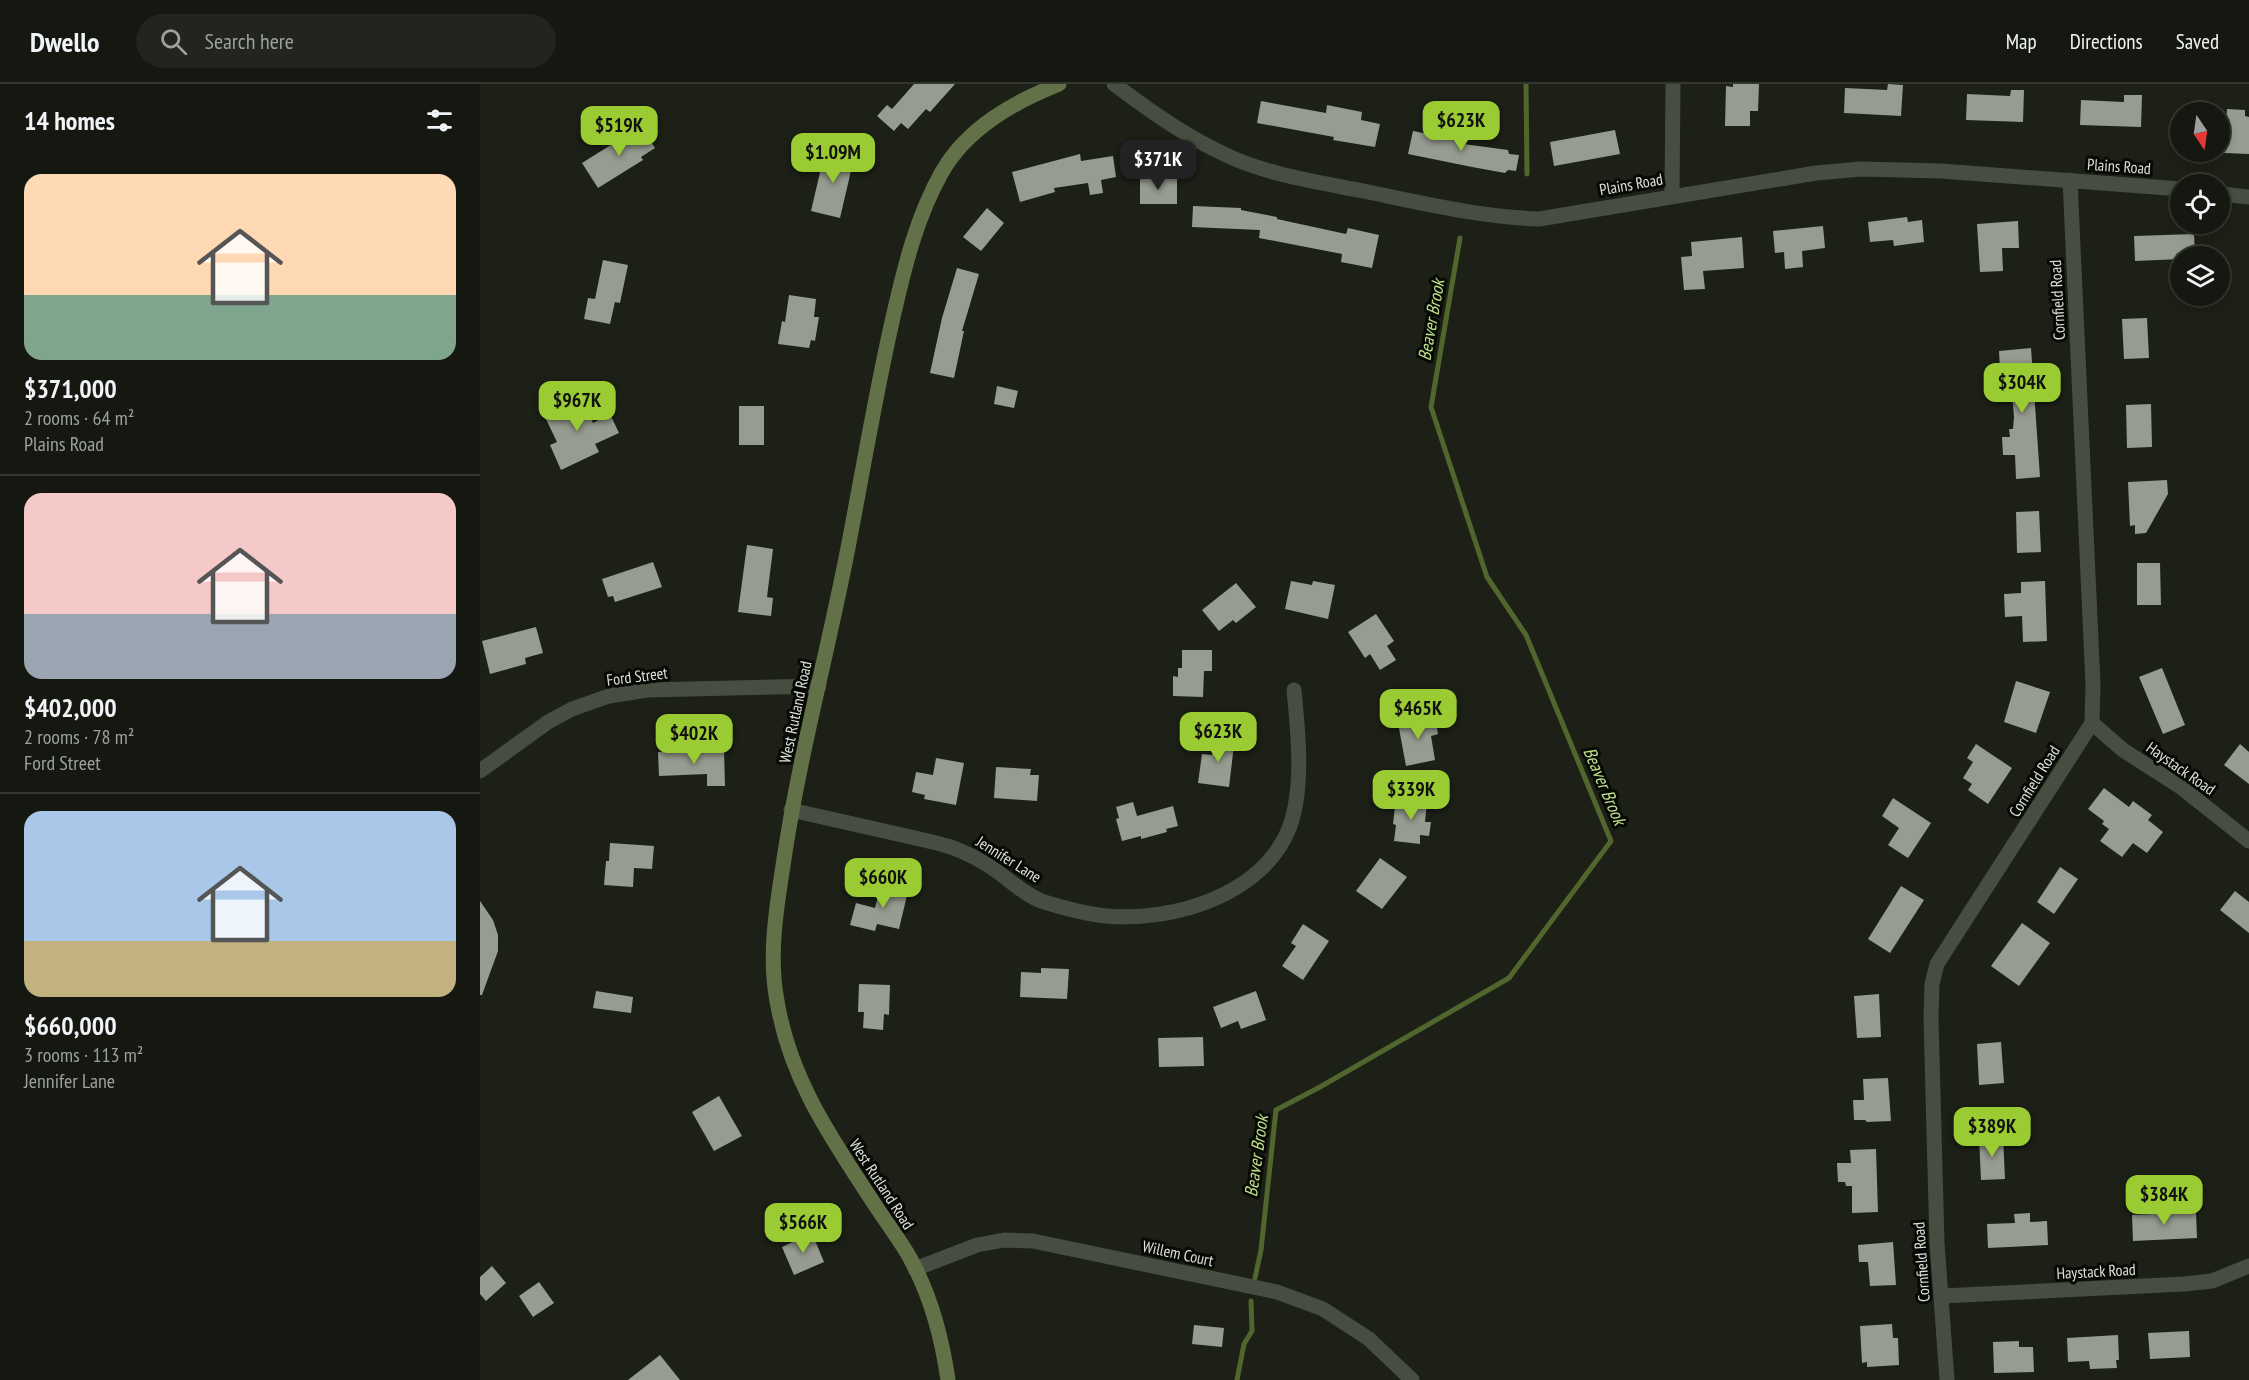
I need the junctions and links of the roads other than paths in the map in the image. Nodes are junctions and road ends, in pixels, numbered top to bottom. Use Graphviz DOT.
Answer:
graph roads {
  1 [pos="1059,84"];
  2 [pos="1114,84"];
  3 [pos="1673,84"];
  4 [pos="2070,180"];
  5 [pos="2170,188"];
  6 [pos="2230,195"];
  7 [pos="1672,196"];
  8 [pos="2249,197"];
  9 [pos="819,686"];
  10 [pos="1294,690"];
  11 [pos="2092,723"];
  12 [pos="480,771"];
  13 [pos="791,810"];
  14 [pos="2249,841"];
  15 [pos="2249,1266"];
  16 [pos="915,1269"];
  17 [pos="1942,1296"];
  18 [pos="948,1380"];
  19 [pos="1412,1380"];
  20 [pos="1947,1380"];
  1 -- 9 [label="main road, West Rutland Road"];
  2 -- 7 [label="street, Plains Road"];
  3 -- 7 [label="street"];
  4 -- 5 [label="street, Plains Road"];
  4 -- 7 [label="street, Plains Road"];
  4 -- 11 [label="street, Cornfield Road"];
  6 -- 8 [label="street"];
  9 -- 12 [label="street, Ford Street"];
  9 -- 13 [label="main road, West Rutland Road"];
  10 -- 13 [label="street, Jennifer Lane"];
  11 -- 14 [label="street, Haystack Road"];
  11 -- 17 [label="street, Cornfield Road"];
  13 -- 16 [label="main road, West Rutland Road"];
  15 -- 17 [label="street, Haystack Road"];
  16 -- 18 [label="main road, West Rutland Road"];
  16 -- 19 [label="street, Willem Court"];
  17 -- 20 [label="street, Cornfield Road"];
}
